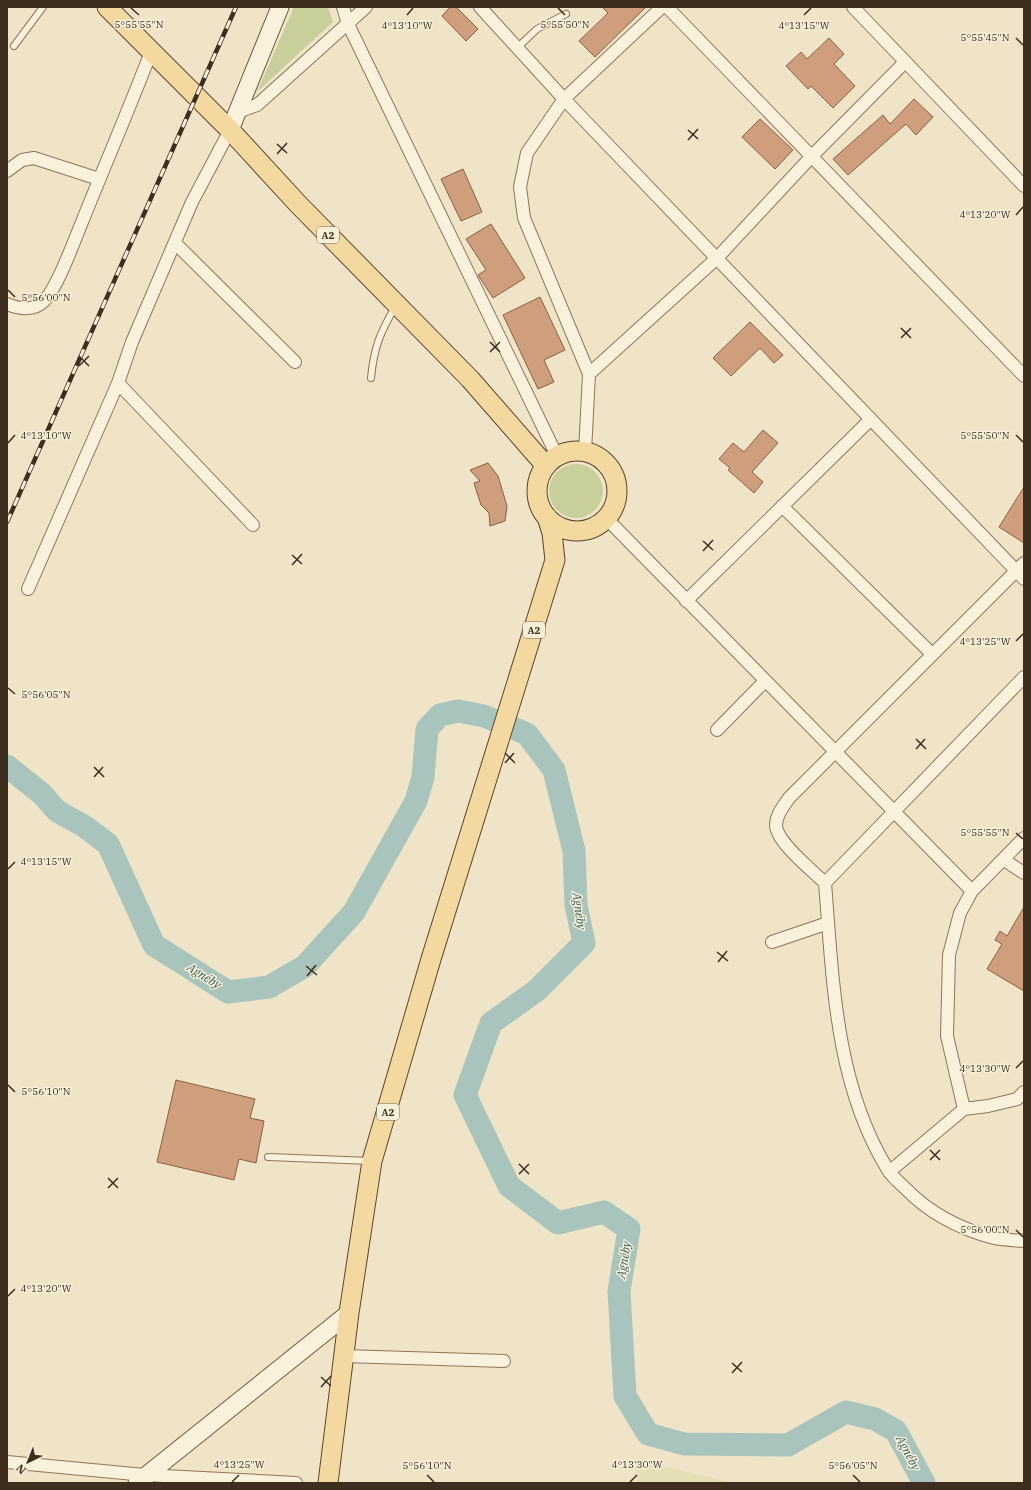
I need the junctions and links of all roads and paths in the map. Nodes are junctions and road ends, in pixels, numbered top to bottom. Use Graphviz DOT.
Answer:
graph roads {
  1 [pos="43,7"];
  2 [pos="108,7"];
  3 [pos="280,7"];
  4 [pos="342,7"];
  5 [pos="366,7"];
  6 [pos="480,7"];
  7 [pos="662,7"];
  8 [pos="667,7"];
  9 [pos="853,7"];
  10 [pos="566,14"];
  11 [pos="348,24"];
  12 [pos="14,46"];
  13 [pos="517,48"];
  14 [pos="151,52"];
  15 [pos="905,62"];
  16 [pos="564,99"];
  17 [pos="238,112"];
  18 [pos="230,130"];
  19 [pos="811,157"];
  20 [pos="7,171"];
  21 [pos="99,179"];
  22 [pos="1024,186"];
  23 [pos="175,243"];
  24 [pos="717,258"];
  25 [pos="7,304"];
  26 [pos="397,305"];
  27 [pos="295,362"];
  28 [pos="589,374"];
  29 [pos="1024,376"];
  30 [pos="371,378"];
  31 [pos="118,383"];
  32 [pos="871,419"];
  33 [pos="585,452"];
  34 [pos="552,461"];
  35 [pos="782,506"];
  36 [pos="547,517"];
  37 [pos="606,518"];
  38 [pos="253,525"];
  39 [pos="586,530"];
  40 [pos="555,560"];
  41 [pos="1021,570"];
  42 [pos="28,589"];
  43 [pos="686,601"];
  44 [pos="932,654"];
  45 [pos="1024,677"];
  46 [pos="765,681"];
  47 [pos="717,730"];
  48 [pos="834,751"];
  49 [pos="893,811"];
  50 [pos="1024,838"];
  51 [pos="1004,860"];
  52 [pos="1024,873"];
  53 [pos="826,883"];
  54 [pos="972,891"];
  55 [pos="828,923"];
  56 [pos="772,942"];
  57 [pos="1024,1092"];
  58 [pos="964,1109"];
  59 [pos="268,1157"];
  60 [pos="372,1161"];
  61 [pos="889,1172"];
  62 [pos="1024,1241"];
  63 [pos="348,1314"];
  64 [pos="344,1356"];
  65 [pos="504,1361"];
  66 [pos="7,1462"];
  67 [pos="141,1479"];
  68 [pos="296,1483"];
  69 [pos="328,1483"];
  1 -- 12 [label="lane"];
  2 -- 14 [label="main road, A2"];
  3 -- 17 [label="street"];
  4 -- 11 [label="street"];
  5 -- 11 [label="street"];
  6 -- 13 [label="street"];
  7 -- 16 [label="street"];
  8 -- 19 [label="street"];
  9 -- 15 [label="street"];
  10 -- 13 [label="lane"];
  11 -- 17 [label="street"];
  11 -- 34 [label="street"];
  13 -- 16 [label="street"];
  14 -- 18 [label="main road, A2"];
  14 -- 21 [label="street"];
  15 -- 19 [label="street"];
  15 -- 22 [label="street"];
  16 -- 24 [label="street"];
  16 -- 28 [label="street"];
  17 -- 18 [label="street"];
  18 -- 23 [label="street"];
  18 -- 26 [label="main road, A2"];
  19 -- 24 [label="street"];
  19 -- 29 [label="street"];
  20 -- 21 [label="street"];
  21 -- 25 [label="street"];
  23 -- 27 [label="street"];
  23 -- 31 [label="street"];
  24 -- 28 [label="street"];
  24 -- 32 [label="street"];
  26 -- 30 [label="lane"];
  26 -- 34 [label="main road, A2"];
  28 -- 33 [label="street"];
  31 -- 38 [label="street"];
  31 -- 42 [label="street"];
  32 -- 35 [label="street"];
  32 -- 41 [label="street"];
  33 -- 34 [label="main road"];
  33 -- 37 [label="main road"];
  34 -- 36 [label="main road"];
  35 -- 43 [label="street"];
  35 -- 44 [label="street"];
  36 -- 39 [label="main road"];
  36 -- 40 [label="main road, A2"];
  37 -- 39 [label="main road"];
  37 -- 43 [label="street"];
  39 -- 40 [label="main road, A2"];
  40 -- 60 [label="main road, A2"];
  41 -- 44 [label="street"];
  43 -- 46 [label="street"];
  44 -- 48 [label="street"];
  45 -- 49 [label="street"];
  46 -- 47 [label="street"];
  46 -- 48 [label="street"];
  48 -- 49 [label="street"];
  48 -- 53 [label="street"];
  49 -- 53 [label="street"];
  49 -- 54 [label="street"];
  50 -- 51 [label="street"];
  51 -- 52 [label="street"];
  51 -- 54 [label="street"];
  53 -- 55 [label="street"];
  54 -- 58 [label="street"];
  55 -- 56 [label="street"];
  55 -- 61 [label="street"];
  57 -- 58 [label="street"];
  58 -- 61 [label="street"];
  59 -- 60 [label="lane"];
  60 -- 63 [label="main road, A2"];
  61 -- 62 [label="street"];
  63 -- 64 [label="main road, A2"];
  63 -- 67 [label="street"];
  64 -- 65 [label="street"];
  64 -- 69 [label="main road, A2"];
  66 -- 67 [label="street"];
  67 -- 68 [label="street"];
}
